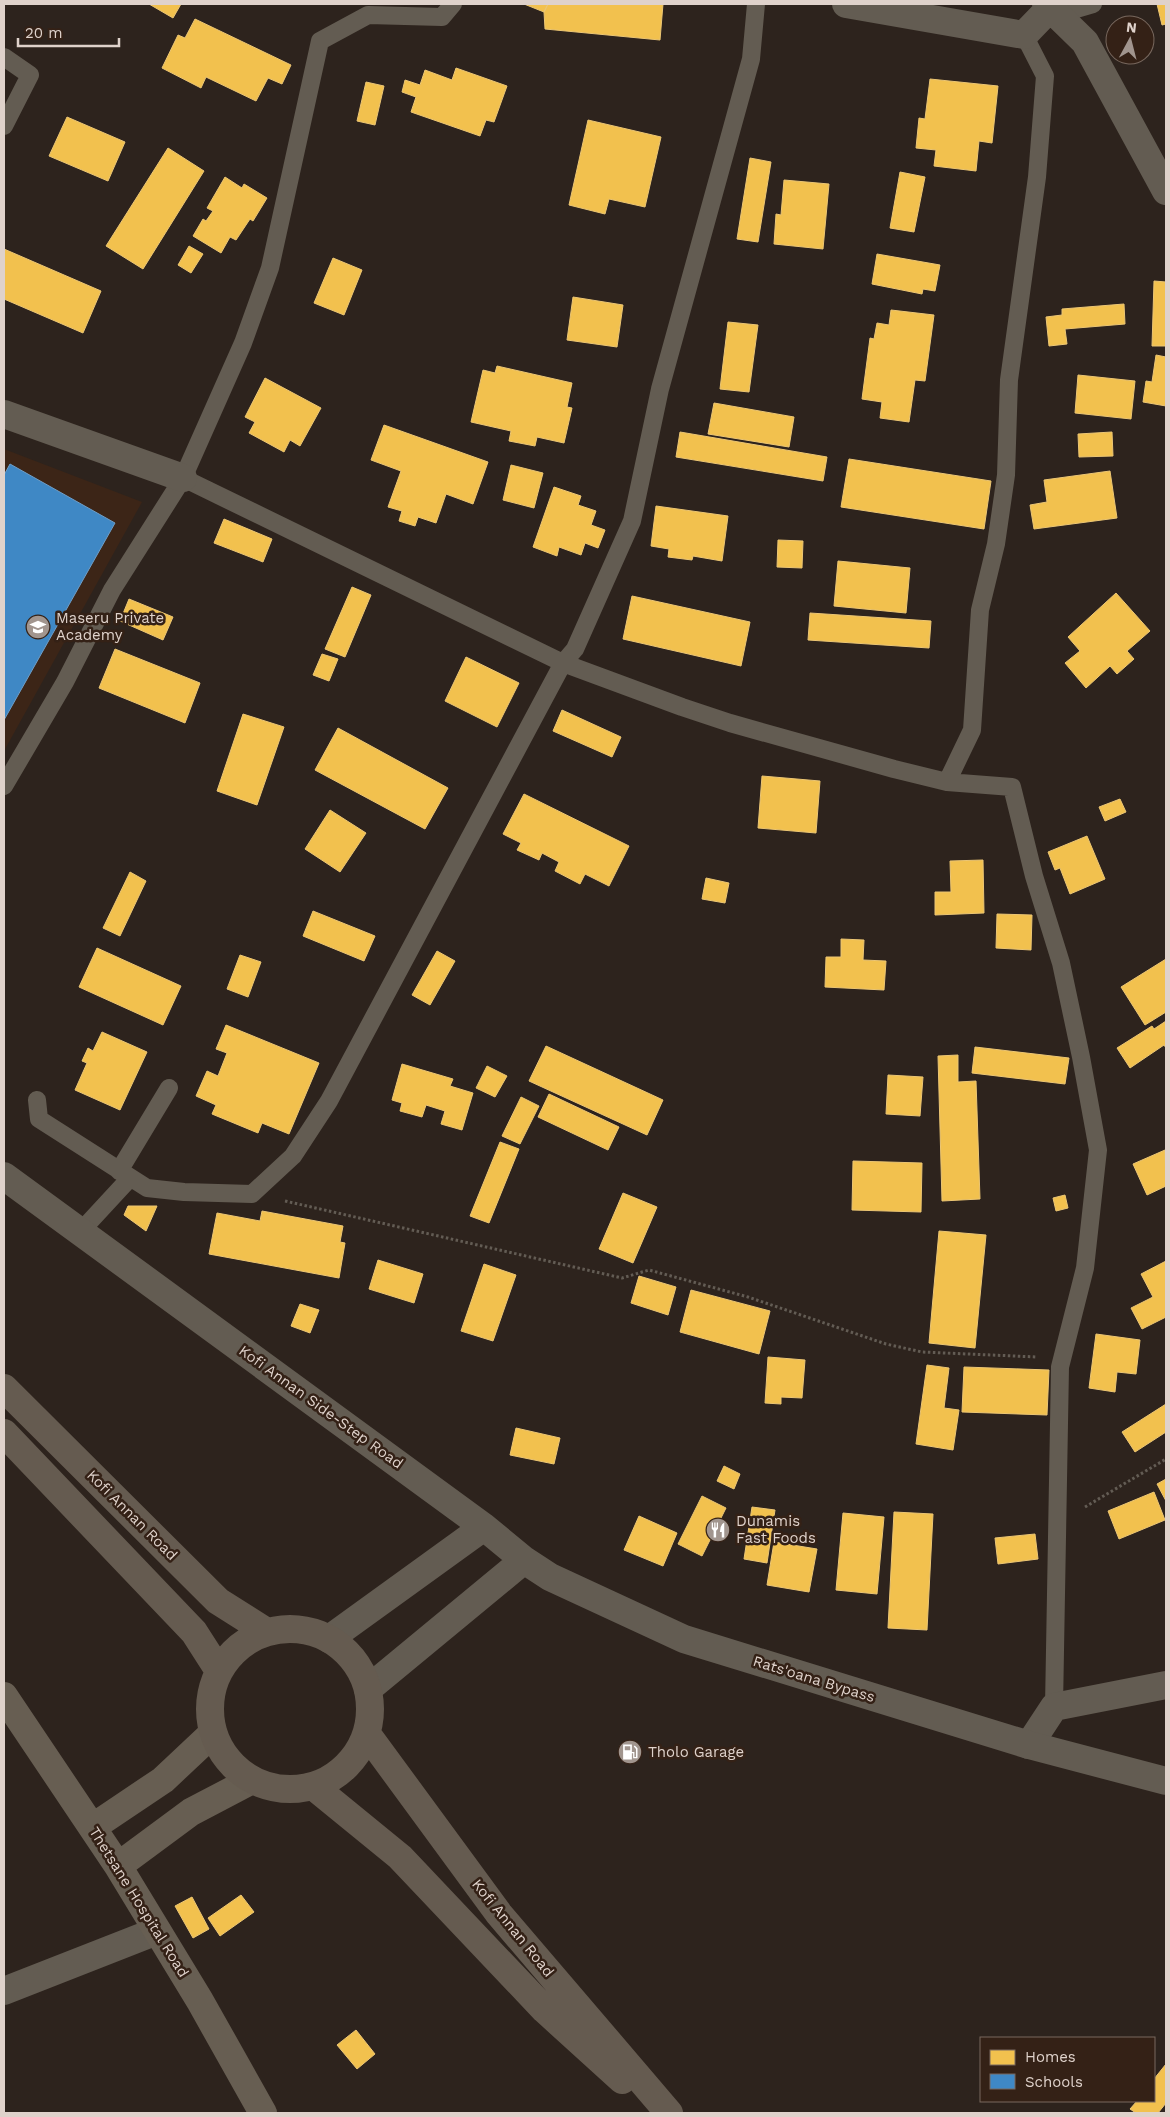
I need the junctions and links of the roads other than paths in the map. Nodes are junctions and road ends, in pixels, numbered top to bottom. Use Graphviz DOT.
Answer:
graph roads {
  1 [pos="454,4"];
  2 [pos="756,4"];
  3 [pos="846,4"];
  4 [pos="1093,4"];
  5 [pos="1052,10"];
  6 [pos="1024,35"];
  7 [pos="4,57"];
  8 [pos="4,126"];
  9 [pos="1166,191"];
  10 [pos="4,414"];
  11 [pos="183,478"];
  12 [pos="563,663"];
  13 [pos="947,782"];
  14 [pos="4,786"];
  15 [pos="169,1088"];
  16 [pos="37,1100"];
  17 [pos="124,1175"];
  18 [pos="4,1176"];
  19 [pos="81,1231"];
  20 [pos="4,1388"];
  21 [pos="4,1433"];
  22 [pos="484,1527"];
  23 [pos="524,1560"];
  24 [pos="267,1632"];
  25 [pos="328,1639"];
  26 [pos="219,1671"];
  27 [pos="1166,1685"];
  28 [pos="368,1689"];
  29 [pos="4,1696"];
  30 [pos="1054,1707"];
  31 [pos="213,1732"];
  32 [pos="367,1734"];
  33 [pos="1029,1745"];
  34 [pos="252,1780"];
  35 [pos="1166,1780"];
  36 [pos="313,1786"];
  37 [pos="93,1827"];
  38 [pos="118,1866"];
  39 [pos="157,1931"];
  40 [pos="4,1991"];
  41 [pos="263,2113"];
  42 [pos="659,2113"];
  43 [pos="669,2113"];
  1 -- 11 [label="lane"];
  2 -- 12 [label="lane"];
  3 -- 6 [label="street"];
  4 -- 5 [label="lane"];
  5 -- 6 [label="street"];
  5 -- 9 [label="street"];
  6 -- 13 [label="lane"];
  7 -- 8 [label="lane"];
  10 -- 11 [label="street"];
  11 -- 12 [label="lane"];
  11 -- 14 [label="lane"];
  12 -- 13 [label="lane"];
  12 -- 17 [label="lane"];
  13 -- 30 [label="lane"];
  15 -- 17 [label="lane"];
  16 -- 17 [label="lane"];
  17 -- 19 [label="lane"];
  18 -- 19 [label="street, Kofi Annan Side-Step Road"];
  19 -- 22 [label="street, Kofi Annan Side-Step Road"];
  20 -- 24 [label="main road, Kofi Annan Road"];
  21 -- 26 [label="main road"];
  22 -- 23 [label="street, Rats'oana Bypass"];
  22 -- 25 [label="street"];
  23 -- 28 [label="street"];
  23 -- 33 [label="street, Rats'oana Bypass"];
  24 -- 25 [label="main road"];
  24 -- 26 [label="main road"];
  25 -- 28 [label="main road"];
  26 -- 31 [label="main road"];
  27 -- 30 [label="street"];
  28 -- 32 [label="main road"];
  29 -- 37 [label="main road, Thetsane Hospital Road"];
  30 -- 33 [label="street"];
  31 -- 34 [label="main road"];
  31 -- 37 [label="main road"];
  32 -- 36 [label="main road"];
  32 -- 43 [label="main road, Kofi Annan Road"];
  33 -- 35 [label="street, Rats'oana Bypass"];
  34 -- 36 [label="main road"];
  34 -- 38 [label="main road"];
  36 -- 42 [label="main road, Kofi Annan Road"];
  37 -- 38 [label="main road, Thetsane Hospital Road"];
  38 -- 39 [label="main road, Thetsane Hospital Road"];
  39 -- 40 [label="street"];
  39 -- 41 [label="main road, Thetsane Hospital Road"];
}
